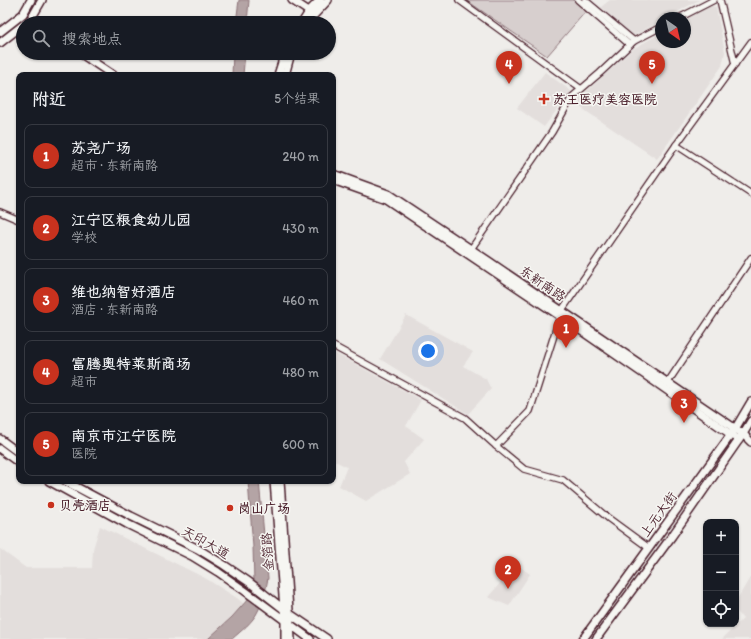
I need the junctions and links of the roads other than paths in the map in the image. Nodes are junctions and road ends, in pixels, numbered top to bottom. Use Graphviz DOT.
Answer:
graph roads {
  1 [pos="31,0"];
  2 [pos="42,0"];
  3 [pos="292,0"];
  4 [pos="297,0"];
  5 [pos="320,0"];
  6 [pos="328,0"];
  7 [pos="458,0"];
  8 [pos="578,0"];
  9 [pos="585,0"];
  10 [pos="714,0"];
  11 [pos="720,0"];
  12 [pos="311,12"];
  13 [pos="691,12"];
  14 [pos="23,14"];
  15 [pos="20,16"];
  16 [pos="34,16"];
  17 [pos="308,16"];
  18 [pos="310,16"];
  19 [pos="16,19"];
  20 [pos="16,30"];
  21 [pos="655,30"];
  22 [pos="0,32"];
  23 [pos="751,42"];
  24 [pos="0,43"];
  25 [pos="632,43"];
  26 [pos="90,60"];
  27 [pos="283,60"];
  28 [pos="290,60"];
  29 [pos="735,64"];
  30 [pos="108,72"];
  31 [pos="279,72"];
  32 [pos="286,72"];
  33 [pos="581,89"];
  34 [pos="676,145"];
  35 [pos="336,175"];
  36 [pos="336,181"];
  37 [pos="751,194"];
  38 [pos="0,212"];
  39 [pos="16,219"];
  40 [pos="471,249"];
  41 [pos="751,258"];
  42 [pos="561,313"];
  43 [pos="336,348"];
  44 [pos="668,382"];
  45 [pos="751,402"];
  46 [pos="751,421"];
  47 [pos="733,432"];
  48 [pos="741,437"];
  49 [pos="0,440"];
  50 [pos="751,442"];
  51 [pos="496,446"];
  52 [pos="0,449"];
  53 [pos="16,451"];
  54 [pos="16,461"];
  55 [pos="54,484"];
  56 [pos="72,484"];
  57 [pos="274,484"];
  58 [pos="280,484"];
  59 [pos="648,548"];
  60 [pos="284,608"];
  61 [pos="290,614"];
  62 [pos="285,621"];
  63 [pos="291,626"];
  64 [pos="285,639"];
  65 [pos="292,639"];
  66 [pos="310,639"];
  67 [pos="327,639"];
  68 [pos="584,639"];
  69 [pos="596,639"];
  1 -- 14 [label="main road"];
  2 -- 16 [label="main road"];
  3 -- 12 [label="main road"];
  4 -- 12 [label="street"];
  5 -- 12 [label="main road"];
  6 -- 12 [label="main road"];
  7 -- 33 [label="street"];
  8 -- 25 [label="street"];
  9 -- 25 [label="street"];
  10 -- 13 [label="street"];
  11 -- 29 [label="street"];
  12 -- 17 [label="main road"];
  12 -- 18 [label="main road"];
  14 -- 15 [label="main road"];
  19 -- 22 [label="main road"];
  20 -- 24 [label="main road"];
  21 -- 25 [label="street"];
  23 -- 29 [label="street"];
  25 -- 33 [label="street"];
  26 -- 30 [label="main road"];
  27 -- 31 [label="main road"];
  28 -- 32 [label="main road"];
  29 -- 34 [label="street"];
  33 -- 40 [label="street"];
  34 -- 37 [label="street"];
  34 -- 42 [label="street"];
  35 -- 40 [label="main road, 东新南路"];
  36 -- 42 [label="main road, 东新南路"];
  38 -- 39 [label="street"];
  40 -- 42 [label="main road, 东新南路"];
  41 -- 44 [label="street"];
  42 -- 44 [label="main road, 东新南路"];
  42 -- 47 [label="main road, 东新南路"];
  42 -- 51 [label="street"];
  43 -- 51 [label="street"];
  44 -- 47 [label="main road, 东新南路"];
  45 -- 47 [label="main road, 上元大街"];
  46 -- 48 [label="main road, 上元大街"];
  47 -- 48 [label="main road, 东新南路"];
  47 -- 59 [label="main road, 上元大街"];
  48 -- 50 [label="main road, 东新南路"];
  48 -- 69 [label="main road, 上元大街"];
  49 -- 53 [label="main road"];
  51 -- 59 [label="street"];
  52 -- 54 [label="main road"];
  55 -- 62 [label="main road, 天印大道"];
  56 -- 60 [label="main road, 天印大道"];
  57 -- 60 [label="main road, 金箔路"];
  58 -- 61 [label="main road, 金箔路"];
  59 -- 68 [label="main road, 上元大街"];
  60 -- 61 [label="main road, 天印大道"];
  60 -- 62 [label="main road, 金箔路"];
  61 -- 63 [label="main road, 金箔路"];
  61 -- 67 [label="main road, 天印大道"];
  62 -- 63 [label="main road, 天印大道"];
  62 -- 64 [label="main road, 金箔路"];
  63 -- 65 [label="main road, 金箔路"];
  63 -- 66 [label="main road, 天印大道"];
}
